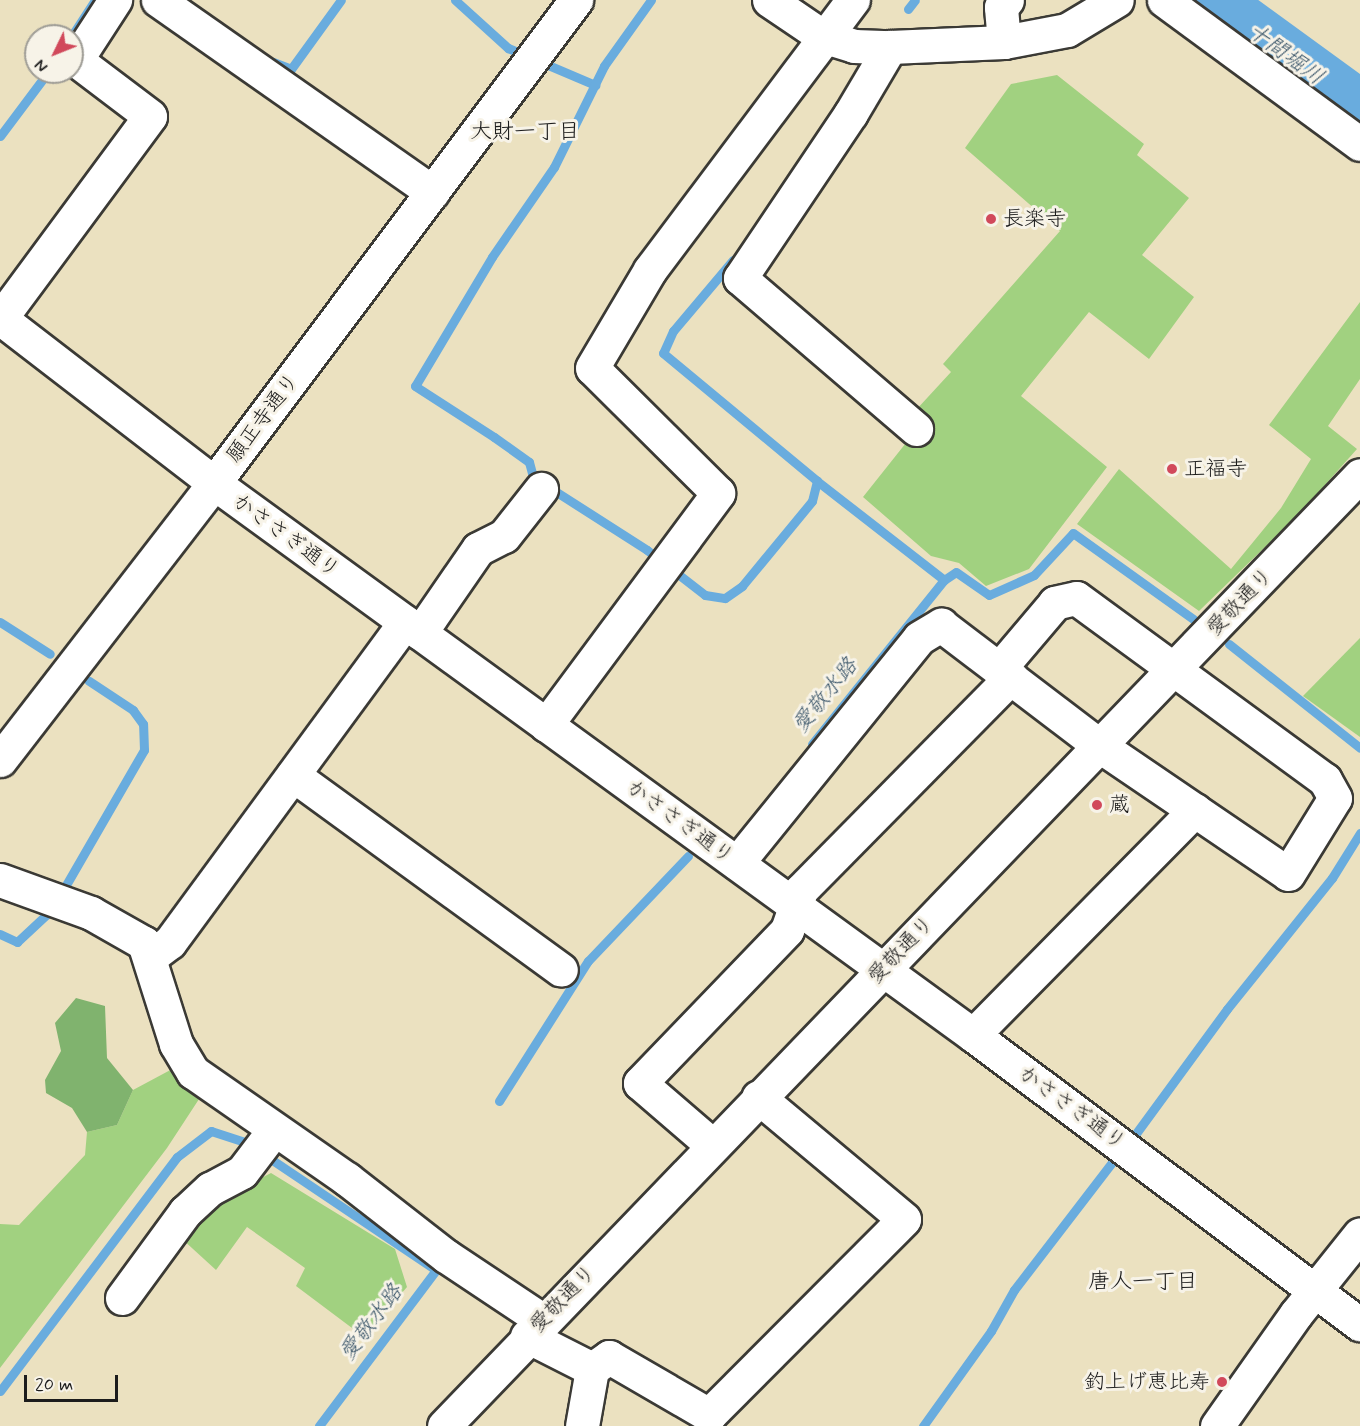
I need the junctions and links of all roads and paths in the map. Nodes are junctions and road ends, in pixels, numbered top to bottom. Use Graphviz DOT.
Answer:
graph roads {
  1 [pos="115,0"];
  2 [pos="158,0"];
  3 [pos="576,0"];
  4 [pos="769,0"];
  5 [pos="853,0"];
  6 [pos="1007,0"];
  7 [pos="1117,0"];
  8 [pos="1164,0"];
  9 [pos="822,36"];
  10 [pos="1004,42"];
  11 [pos="890,47"];
  12 [pos="1360,144"];
  13 [pos="432,192"];
  14 [pos="0,319"];
  15 [pos="916,429"];
  16 [pos="1360,475"];
  17 [pos="214,483"];
  18 [pos="541,489"];
  19 [pos="412,628"];
  20 [pos="1174,670"];
  21 [pos="1005,673"];
  22 [pos="546,725"];
  23 [pos="1100,746"];
  24 [pos="0,760"];
  25 [pos="293,775"];
  26 [pos="1195,810"];
  27 [pos="737,863"];
  28 [pos="0,880"];
  29 [pos="795,905"];
  30 [pos="150,957"];
  31 [pos="883,969"];
  32 [pos="561,970"];
  33 [pos="973,1035"];
  34 [pos="758,1097"];
  35 [pos="712,1145"];
  36 [pos="263,1147"];
  37 [pos="1360,1234"];
  38 [pos="1318,1290"];
  39 [pos="122,1298"];
  40 [pos="1360,1324"];
  41 [pos="534,1328"];
  42 [pos="592,1369"];
  43 [pos="444,1426"];
  44 [pos="582,1426"];
  45 [pos="1217,1426"];
  1 -- 14 [label="street"];
  2 -- 13 [label="street"];
  3 -- 13 [label="street, 願正寺通り"];
  4 -- 9 [label="street"];
  5 -- 9 [label="street"];
  6 -- 10 [label="street"];
  7 -- 10 [label="street"];
  8 -- 12 [label="street"];
  9 -- 11 [label="street"];
  9 -- 22 [label="street"];
  10 -- 11 [label="street"];
  11 -- 15 [label="street"];
  13 -- 17 [label="street, 願正寺通り"];
  14 -- 17 [label="street, かささぎ通り"];
  16 -- 20 [label="street, 愛敬通り"];
  17 -- 19 [label="street, かささぎ通り"];
  17 -- 24 [label="street, 願正寺通り"];
  18 -- 19 [label="street"];
  19 -- 22 [label="street, かささぎ通り"];
  19 -- 25 [label="street"];
  20 -- 21 [label="street"];
  20 -- 23 [label="street, 愛敬通り"];
  20 -- 26 [label="street"];
  21 -- 23 [label="street"];
  21 -- 27 [label="street"];
  21 -- 29 [label="street"];
  22 -- 27 [label="street, かささぎ通り"];
  23 -- 26 [label="street"];
  23 -- 31 [label="street, 愛敬通り"];
  25 -- 30 [label="street"];
  25 -- 32 [label="street"];
  26 -- 33 [label="street"];
  27 -- 29 [label="street, かささぎ通り"];
  28 -- 30 [label="street"];
  29 -- 31 [label="street, かささぎ通り"];
  29 -- 35 [label="street"];
  30 -- 36 [label="street"];
  31 -- 33 [label="street, かささぎ通り"];
  31 -- 34 [label="street, 愛敬通り"];
  33 -- 38 [label="street, かささぎ通り"];
  34 -- 35 [label="street, 愛敬通り"];
  34 -- 42 [label="street"];
  35 -- 41 [label="street, 愛敬通り"];
  36 -- 39 [label="street"];
  36 -- 41 [label="street"];
  37 -- 38 [label="street"];
  38 -- 40 [label="street, かささぎ通り"];
  38 -- 45 [label="street"];
  41 -- 42 [label="street"];
  41 -- 43 [label="street, 愛敬通り"];
  42 -- 44 [label="street"];
}
